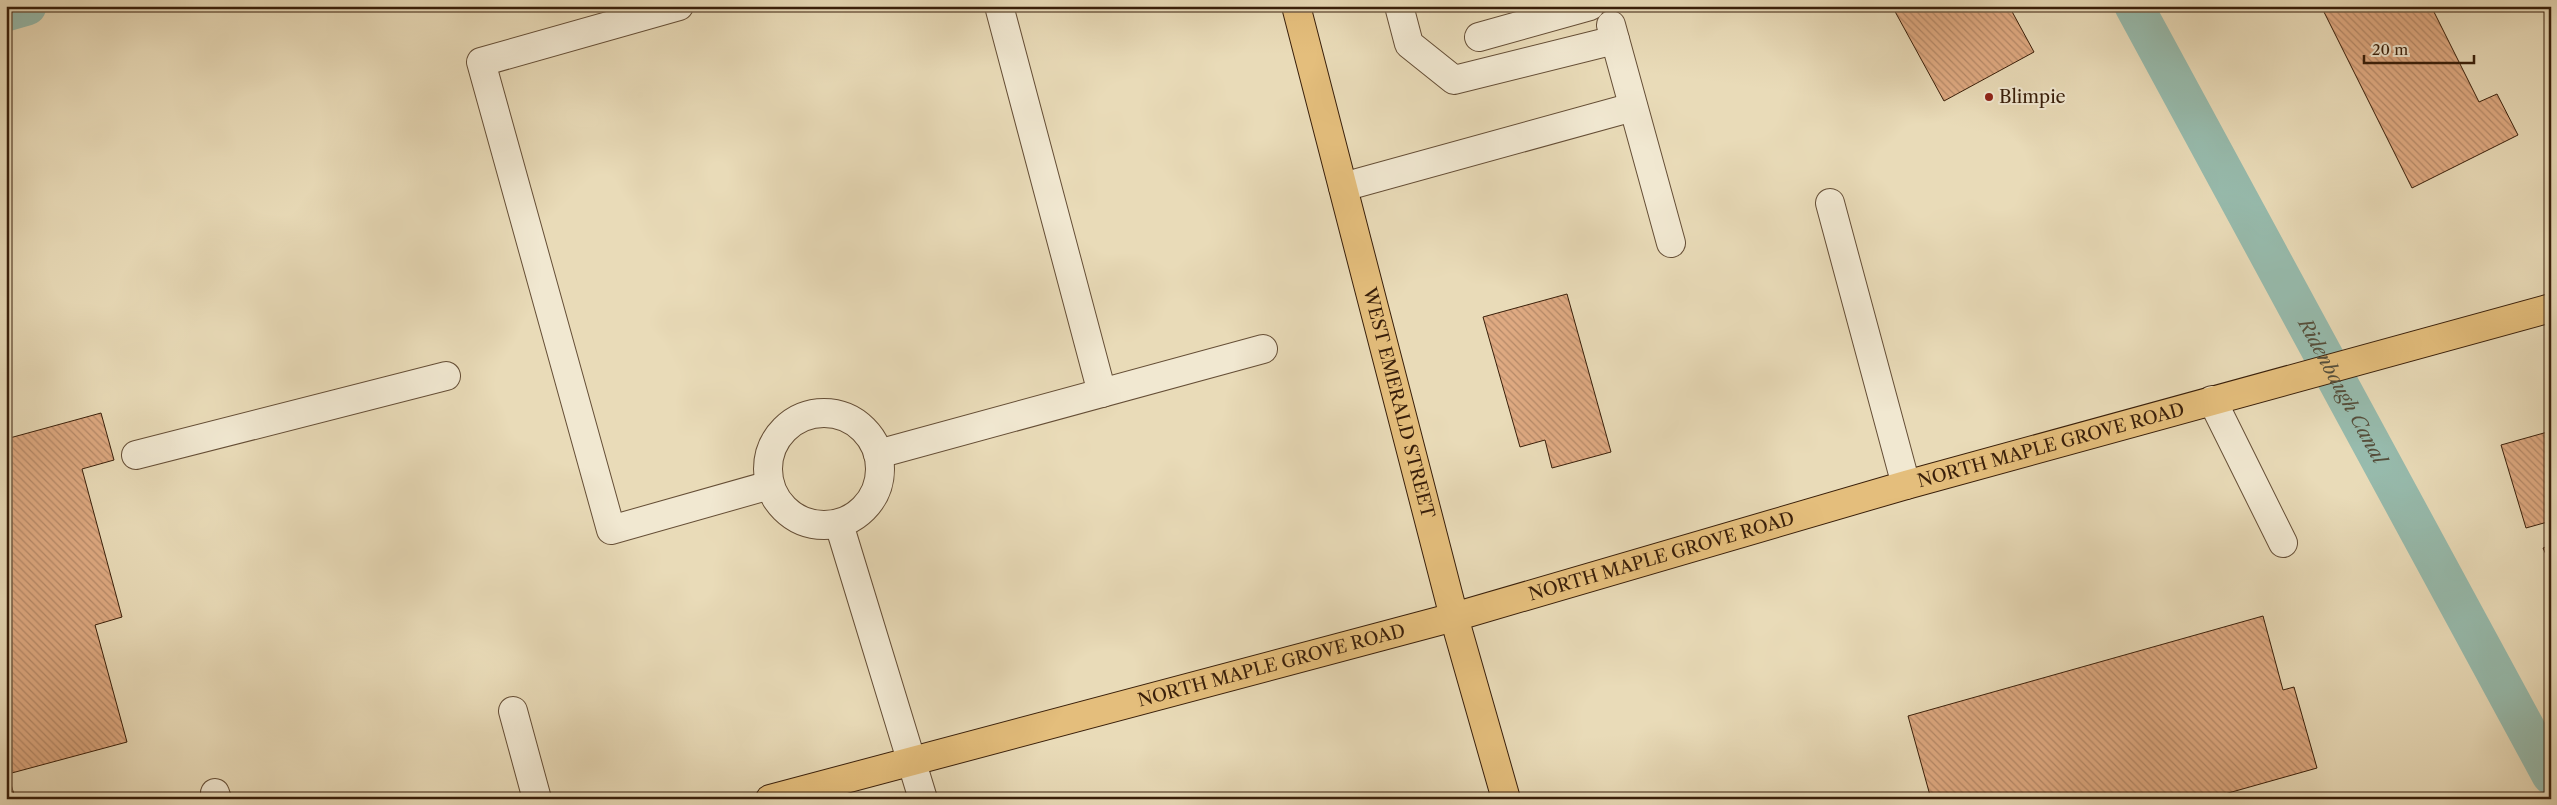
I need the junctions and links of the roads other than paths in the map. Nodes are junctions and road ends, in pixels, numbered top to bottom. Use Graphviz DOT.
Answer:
graph roads {
  1 [pos="679,6"];
  2 [pos="999,6"];
  3 [pos="1296,6"];
  4 [pos="1399,6"];
  5 [pos="1590,6"];
  6 [pos="1479,37"];
  7 [pos="1633,108"];
  8 [pos="1343,187"];
  9 [pos="1830,203"];
  10 [pos="1671,243"];
  11 [pos="2551,308"];
  12 [pos="1263,349"];
  13 [pos="446,376"];
  14 [pos="1102,393"];
  15 [pos="2212,400"];
  16 [pos="878,454"];
  17 [pos="136,455"];
  18 [pos="770,485"];
  19 [pos="1906,485"];
  20 [pos="839,524"];
  21 [pos="2283,543"];
  22 [pos="1454,617"];
  23 [pos="513,711"];
  24 [pos="910,761"];
  25 [pos="536,799"];
  26 [pos="770,799"];
  27 [pos="923,799"];
  28 [pos="1506,799"];
  1 -- 18 [label="lane"];
  2 -- 14 [label="lane"];
  3 -- 8 [label="main road, WEST EMERALD STREET"];
  4 -- 7 [label="lane"];
  5 -- 6 [label="lane"];
  7 -- 8 [label="lane"];
  7 -- 10 [label="lane"];
  8 -- 22 [label="main road, WEST EMERALD STREET"];
  9 -- 19 [label="lane"];
  11 -- 15 [label="main road, NORTH MAPLE GROVE ROAD"];
  12 -- 14 [label="lane"];
  13 -- 17 [label="lane"];
  14 -- 16 [label="lane"];
  15 -- 19 [label="main road, NORTH MAPLE GROVE ROAD"];
  15 -- 21 [label="lane"];
  16 -- 18 [label="lane"];
  16 -- 20 [label="lane"];
  18 -- 20 [label="lane"];
  19 -- 22 [label="main road, NORTH MAPLE GROVE ROAD"];
  20 -- 24 [label="lane"];
  22 -- 24 [label="main road, NORTH MAPLE GROVE ROAD"];
  22 -- 28 [label="main road, WEST EMERALD STREET"];
  23 -- 25 [label="lane"];
  24 -- 26 [label="main road, NORTH MAPLE GROVE ROAD"];
  24 -- 27 [label="lane"];
}
